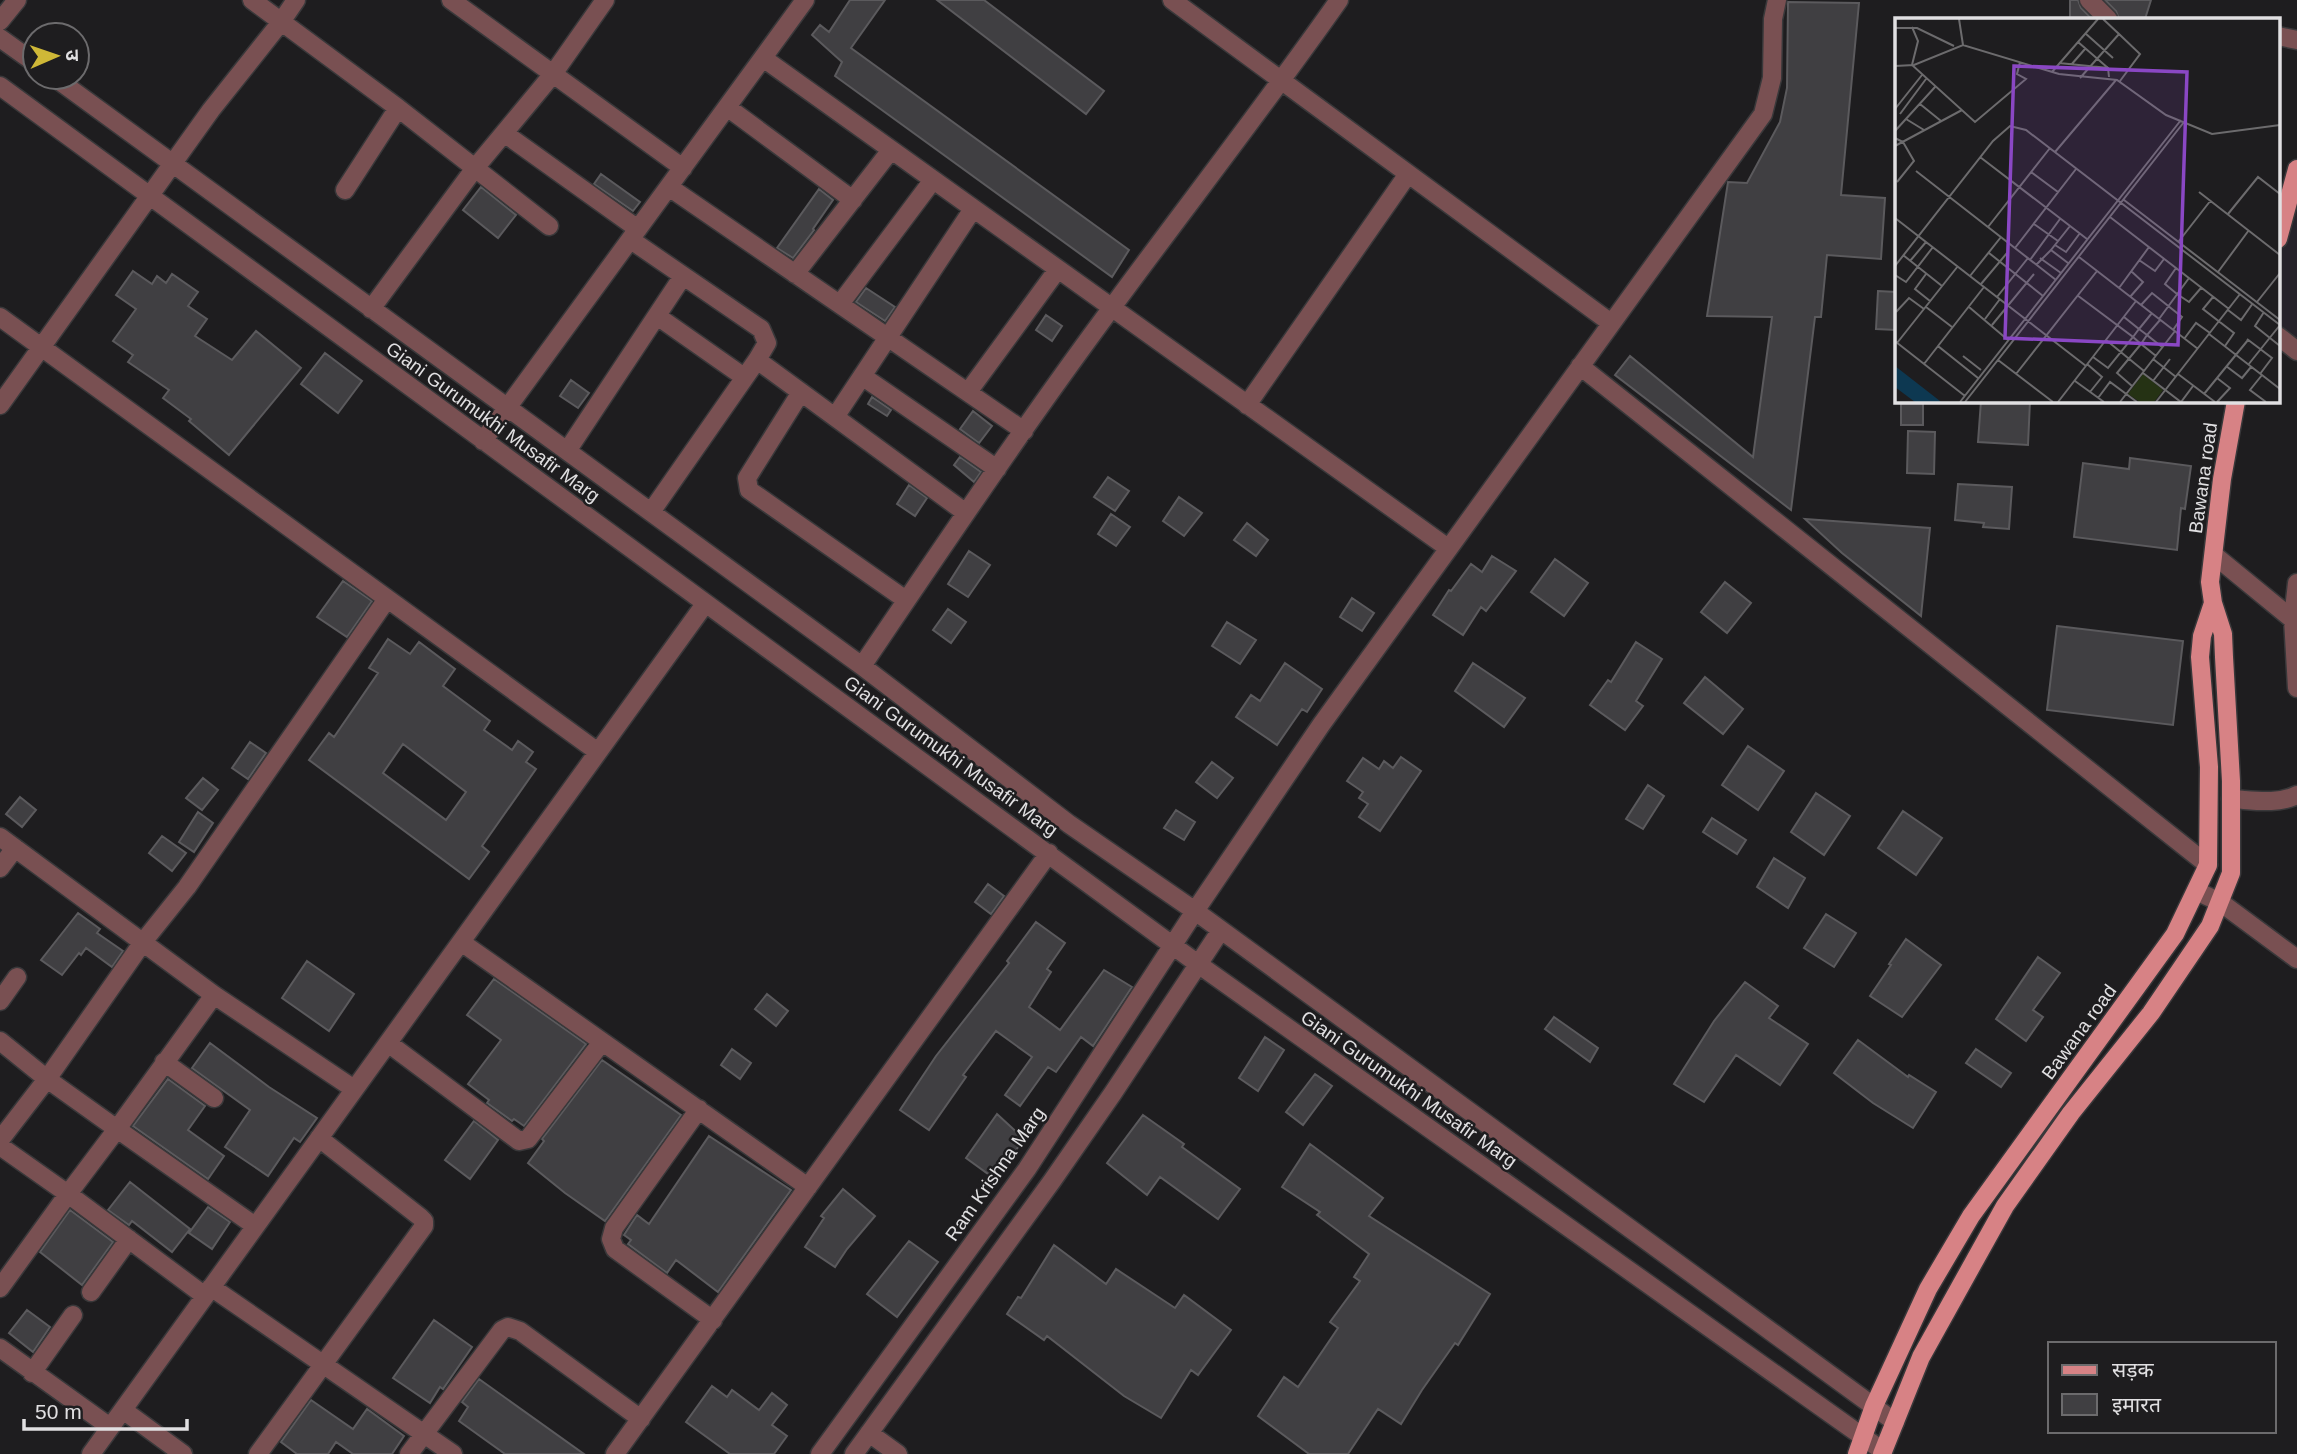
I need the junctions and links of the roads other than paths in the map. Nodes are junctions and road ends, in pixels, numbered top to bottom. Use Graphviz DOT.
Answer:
graph roads {
  1 [pos="17,0"];
  2 [pos="252,0"];
  3 [pos="296,0"];
  4 [pos="451,0"];
  5 [pos="605,0"];
  6 [pos="805,0"];
  7 [pos="1172,0"];
  8 [pos="1339,0"];
  9 [pos="1777,0"];
  10 [pos="2089,0"];
  11 [pos="2107,18"];
  12 [pos="0,21"];
  13 [pos="281,22"];
  14 [pos="0,38"];
  15 [pos="21,53"];
  16 [pos="763,58"];
  17 [pos="553,74"];
  18 [pos="1282,81"];
  19 [pos="0,86"];
  20 [pos="73,91"];
  21 [pos="398,107"];
  22 [pos="727,107"];
  23 [pos="504,133"];
  24 [pos="891,150"];
  25 [pos="173,165"];
  26 [pos="475,168"];
  27 [pos="683,168"];
  28 [pos="2297,169"];
  29 [pos="1408,174"];
  30 [pos="933,180"];
  31 [pos="669,187"];
  32 [pos="345,190"];
  33 [pos="150,197"];
  34 [pos="853,200"];
  35 [pos="973,209"];
  36 [pos="549,226"];
  37 [pos="2280,232"];
  38 [pos="634,234"];
  39 [pos="1058,269"];
  40 [pos="795,274"];
  41 [pos="683,276"];
  42 [pos="840,304"];
  43 [pos="1111,308"];
  44 [pos="371,309"];
  45 [pos="657,316"];
  46 [pos="0,317"];
  47 [pos="1611,323"];
  48 [pos="887,337"];
  49 [pos="2280,338"];
  50 [pos="42,347"];
  51 [pos="2297,351"];
  52 [pos="757,360"];
  53 [pos="1580,366"];
  54 [pos="862,376"];
  55 [pos="744,377"];
  56 [pos="801,392"];
  57 [pos="968,392"];
  58 [pos="2236,402"];
  59 [pos="0,405"];
  60 [pos="1247,405"];
  61 [pos="508,408"];
  62 [pos="835,417"];
  63 [pos="1024,431"];
  64 [pos="483,441"];
  65 [pos="566,451"];
  66 [pos="997,469"];
  67 [pos="651,512"];
  68 [pos="966,513"];
  69 [pos="1448,548"];
  70 [pos="2214,555"];
  71 [pos="2297,583"];
  72 [pos="387,598"];
  73 [pos="906,600"];
  74 [pos="2213,603"];
  75 [pos="705,604"];
  76 [pos="2295,621"];
  77 [pos="862,666"];
  78 [pos="2297,688"];
  79 [pos="598,752"];
  80 [pos="2297,795"];
  81 [pos="2231,799"];
  82 [pos="0,837"];
  83 [pos="15,848"];
  84 [pos="1049,853"];
  85 [pos="2208,865"];
  86 [pos="0,868"];
  87 [pos="2196,891"];
  88 [pos="2221,902"];
  89 [pos="1195,911"];
  90 [pos="1221,930"];
  91 [pos="143,942"];
  92 [pos="461,942"];
  93 [pos="1172,946"];
  94 [pos="2297,959"];
  95 [pos="1198,964"];
  96 [pos="17,977"];
  97 [pos="214,995"];
  98 [pos="0,1001"];
  99 [pos="0,1041"];
  100 [pos="602,1042"];
  101 [pos="388,1043"];
  102 [pos="164,1062"];
  103 [pos="47,1079"];
  104 [pos="354,1089"];
  105 [pos="214,1098"];
  106 [pos="699,1109"];
  107 [pos="117,1129"];
  108 [pos="319,1138"];
  109 [pos="0,1140"];
  110 [pos="0,1146"];
  111 [pos="808,1186"];
  112 [pos="68,1194"];
  113 [pos="255,1226"];
  114 [pos="129,1239"];
  115 [pos="0,1288"];
  116 [pos="208,1291"];
  117 [pos="91,1292"];
  118 [pos="73,1315"];
  119 [pos="713,1320"];
  120 [pos="0,1348"];
  121 [pos="324,1365"];
  122 [pos="32,1373"];
  123 [pos="1874,1406"];
  124 [pos="123,1410"];
  125 [pos="641,1419"];
  126 [pos="1895,1422"];
  127 [pos="110,1427"];
  128 [pos="869,1433"];
  129 [pos="424,1434"];
  130 [pos="1860,1446"];
  131 [pos="1882,1452"];
  132 [pos="91,1454"];
  133 [pos="183,1454"];
  134 [pos="258,1454"];
  135 [pos="409,1454"];
  136 [pos="453,1454"];
  137 [pos="615,1454"];
  138 [pos="820,1454"];
  139 [pos="854,1454"];
  140 [pos="898,1454"];
  1 -- 12 [label="street"];
  2 -- 13 [label="street"];
  3 -- 13 [label="street"];
  4 -- 17 [label="street"];
  5 -- 17 [label="street"];
  6 -- 16 [label="street"];
  7 -- 18 [label="street"];
  8 -- 18 [label="street"];
  9 -- 47 [label="street, Ram Krishna Marg"];
  10 -- 11 [label="street"];
  13 -- 21 [label="street"];
  13 -- 25 [label="street"];
  14 -- 15 [label="street"];
  16 -- 22 [label="street"];
  16 -- 24 [label="street"];
  17 -- 23 [label="street"];
  17 -- 27 [label="street"];
  18 -- 29 [label="street"];
  18 -- 43 [label="street"];
  19 -- 33 [label="street, Giani Gurumukhi Musafir Marg"];
  20 -- 25 [label="street, Giani Gurumukhi Musafir Marg"];
  21 -- 26 [label="street"];
  21 -- 32 [label="street"];
  22 -- 27 [label="street"];
  22 -- 34 [label="street"];
  23 -- 26 [label="street"];
  23 -- 38 [label="street"];
  24 -- 30 [label="street"];
  24 -- 34 [label="street"];
  25 -- 33 [label="street"];
  25 -- 44 [label="street, Giani Gurumukhi Musafir Marg"];
  26 -- 36 [label="street"];
  26 -- 44 [label="street"];
  27 -- 31 [label="street"];
  28 -- 37 [label="main road"];
  29 -- 47 [label="street"];
  29 -- 60 [label="street"];
  30 -- 35 [label="street"];
  30 -- 42 [label="street"];
  31 -- 38 [label="street"];
  31 -- 40 [label="street"];
  33 -- 50 [label="street"];
  33 -- 64 [label="street, Giani Gurumukhi Musafir Marg"];
  34 -- 40 [label="street"];
  35 -- 39 [label="street"];
  35 -- 48 [label="street"];
  38 -- 41 [label="street"];
  38 -- 61 [label="street"];
  39 -- 43 [label="street"];
  39 -- 57 [label="street"];
  40 -- 42 [label="street"];
  41 -- 45 [label="street"];
  41 -- 52 [label="street"];
  42 -- 48 [label="street"];
  43 -- 60 [label="street"];
  43 -- 63 [label="street"];
  44 -- 61 [label="street, Giani Gurumukhi Musafir Marg"];
  45 -- 55 [label="street"];
  45 -- 65 [label="street"];
  46 -- 50 [label="street"];
  47 -- 53 [label="street, Ram Krishna Marg"];
  48 -- 54 [label="street"];
  48 -- 57 [label="street"];
  49 -- 51 [label="street"];
  50 -- 59 [label="street"];
  50 -- 72 [label="street"];
  52 -- 55 [label="street"];
  52 -- 56 [label="street"];
  53 -- 69 [label="street, Ram Krishna Marg"];
  53 -- 85 [label="street"];
  54 -- 62 [label="street"];
  54 -- 66 [label="street"];
  55 -- 67 [label="street"];
  56 -- 62 [label="street"];
  56 -- 73 [label="street"];
  57 -- 63 [label="street"];
  58 -- 70 [label="main road, Bawana road"];
  60 -- 69 [label="street"];
  61 -- 64 [label="street"];
  61 -- 65 [label="street, Giani Gurumukhi Musafir Marg"];
  62 -- 68 [label="street"];
  63 -- 66 [label="street"];
  64 -- 75 [label="street, Giani Gurumukhi Musafir Marg"];
  65 -- 67 [label="street, Giani Gurumukhi Musafir Marg"];
  66 -- 68 [label="street"];
  67 -- 77 [label="street, Giani Gurumukhi Musafir Marg"];
  68 -- 73 [label="street"];
  69 -- 89 [label="street, Ram Krishna Marg"];
  70 -- 74 [label="main road, Bawana road"];
  70 -- 76 [label="street"];
  71 -- 76 [label="street"];
  72 -- 79 [label="street"];
  72 -- 91 [label="street"];
  73 -- 77 [label="street"];
  74 -- 81 [label="main road, Bawana road"];
  74 -- 85 [label="main road, Bawana road"];
  75 -- 79 [label="street"];
  75 -- 84 [label="street, Giani Gurumukhi Musafir Marg"];
  76 -- 78 [label="street"];
  77 -- 89 [label="street, Giani Gurumukhi Musafir Marg"];
  79 -- 92 [label="street"];
  80 -- 81 [label="street"];
  81 -- 88 [label="main road, Bawana road"];
  82 -- 83 [label="street"];
  83 -- 86 [label="street"];
  83 -- 91 [label="street"];
  84 -- 93 [label="street, Giani Gurumukhi Musafir Marg"];
  84 -- 111 [label="street"];
  85 -- 87 [label="main road, Bawana road"];
  87 -- 88 [label="street"];
  87 -- 123 [label="main road, Bawana road"];
  88 -- 94 [label="street"];
  88 -- 126 [label="main road, Bawana road"];
  89 -- 90 [label="street, Giani Gurumukhi Musafir Marg"];
  89 -- 93 [label="street, Ram Krishna Marg"];
  90 -- 95 [label="street"];
  90 -- 123 [label="street, Giani Gurumukhi Musafir Marg"];
  91 -- 97 [label="street"];
  91 -- 103 [label="street"];
  92 -- 100 [label="street"];
  92 -- 101 [label="street"];
  93 -- 95 [label="street, Giani Gurumukhi Musafir Marg"];
  93 -- 138 [label="street, Ram Krishna Marg"];
  95 -- 128 [label="street"];
  95 -- 130 [label="street, Giani Gurumukhi Musafir Marg"];
  96 -- 98 [label="street"];
  97 -- 102 [label="street"];
  97 -- 104 [label="street"];
  99 -- 103 [label="street"];
  100 -- 101 [label="street"];
  100 -- 106 [label="street"];
  101 -- 104 [label="street"];
  102 -- 105 [label="street"];
  102 -- 107 [label="street"];
  103 -- 107 [label="street"];
  103 -- 109 [label="street"];
  104 -- 108 [label="street"];
  106 -- 111 [label="street"];
  106 -- 119 [label="street"];
  107 -- 112 [label="street"];
  107 -- 113 [label="street"];
  108 -- 113 [label="street"];
  108 -- 121 [label="street"];
  110 -- 112 [label="street"];
  111 -- 119 [label="street"];
  112 -- 114 [label="street"];
  112 -- 115 [label="street"];
  113 -- 116 [label="street"];
  114 -- 116 [label="street"];
  114 -- 117 [label="street"];
  116 -- 121 [label="street"];
  116 -- 124 [label="street"];
  118 -- 122 [label="street"];
  119 -- 125 [label="street"];
  120 -- 122 [label="street"];
  121 -- 129 [label="street"];
  121 -- 134 [label="street"];
  122 -- 127 [label="street"];
  123 -- 126 [label="street, Giani Gurumukhi Musafir Marg"];
  123 -- 130 [label="main road, Bawana road"];
  124 -- 127 [label="street"];
  124 -- 133 [label="street"];
  125 -- 129 [label="street"];
  125 -- 137 [label="street"];
  126 -- 131 [label="main road, Bawana road"];
  127 -- 132 [label="street"];
  128 -- 139 [label="street"];
  128 -- 140 [label="street"];
  129 -- 135 [label="street"];
  129 -- 136 [label="street"];
  130 -- 131 [label="street, Giani Gurumukhi Musafir Marg"];
}
